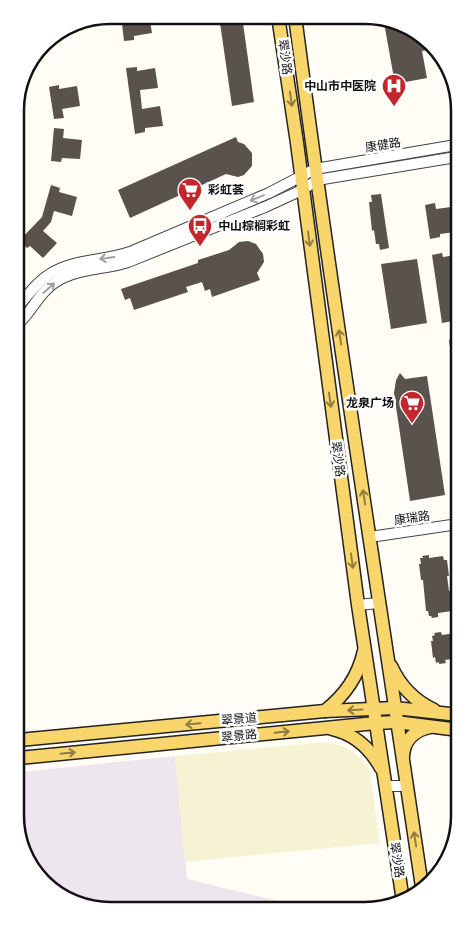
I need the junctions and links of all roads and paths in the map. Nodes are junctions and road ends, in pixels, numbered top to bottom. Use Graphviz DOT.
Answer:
graph roads {
  1 [pos="279,24"];
  2 [pos="296,24"];
  3 [pos="451,146"];
  4 [pos="451,158"];
  5 [pos="316,174"];
  6 [pos="300,176"];
  7 [pos="302,190"];
  8 [pos="182,235"];
  9 [pos="24,300"];
  10 [pos="24,317"];
  11 [pos="451,525"];
  12 [pos="370,537"];
  13 [pos="378,603"];
  14 [pos="358,605"];
  15 [pos="364,646"];
  16 [pos="386,650"];
  17 [pos="395,708"];
  18 [pos="375,709"];
  19 [pos="325,712"];
  20 [pos="438,712"];
  21 [pos="451,714"];
  22 [pos="396,722"];
  23 [pos="376,723"];
  24 [pos="434,727"];
  25 [pos="324,728"];
  26 [pos="451,729"];
  27 [pos="24,740"];
  28 [pos="24,758"];
  29 [pos="403,758"];
  30 [pos="383,772"];
  31 [pos="385,786"];
  32 [pos="407,786"];
  33 [pos="421,881"];
  34 [pos="402,894"];
  1 -- 6 [label="main road, 翠沙路, one-way"];
  2 -- 5 [label="main road, 翠沙路"];
  3 -- 5 [label="street, 康健路"];
  4 -- 5 [label="street, 康健路"];
  5 -- 6 [label="street"];
  5 -- 7 [label="street"];
  12 -- 5 [label="main road, 翠沙路, one-way"];
  6 -- 7 [label="main road, 翠沙路"];
  6 -- 8 [label="street, one-way"];
  7 -- 8 [label="street"];
  7 -- 14 [label="main road, 翠沙路, one-way"];
  8 -- 9 [label="street, one-way"];
  10 -- 8 [label="street, one-way"];
  11 -- 12 [label="street, 康瑞路"];
  12 -- 13 [label="main road, 翠沙路"];
  13 -- 14 [label="street"];
  13 -- 16 [label="main road, 翠沙路"];
  14 -- 15 [label="main road, 翠沙路"];
  15 -- 18 [label="main road, 翠沙路"];
  15 -- 19 [label="main road"];
  16 -- 17 [label="main road, 翠沙路"];
  16 -- 20 [label="main road"];
  17 -- 18 [label="main road, 翠景道"];
  17 -- 20 [label="main road, 翠景道"];
  17 -- 22 [label="main road, 翠沙路"];
  18 -- 19 [label="main road, 翠景道, one-way"];
  18 -- 23 [label="main road, 翠沙路"];
  19 -- 27 [label="main road, 翠景道, one-way"];
  20 -- 21 [label="main road, 翠景道"];
  22 -- 23 [label="main road, 翠景路"];
  22 -- 24 [label="main road, 翠景路"];
  22 -- 29 [label="main road, 翠沙路"];
  23 -- 25 [label="main road, 翠景路"];
  23 -- 30 [label="main road, 翠沙路"];
  24 -- 26 [label="main road, 翠景路"];
  24 -- 29 [label="main road"];
  28 -- 25 [label="main road, 翠景路, one-way"];
  25 -- 30 [label="main road"];
  29 -- 32 [label="main road, 翠沙路"];
  30 -- 31 [label="main road, 翠沙路"];
  31 -- 32 [label="street"];
  31 -- 34 [label="main road, 翠沙路"];
  33 -- 32 [label="main road, 翠沙路, one-way"];
}
